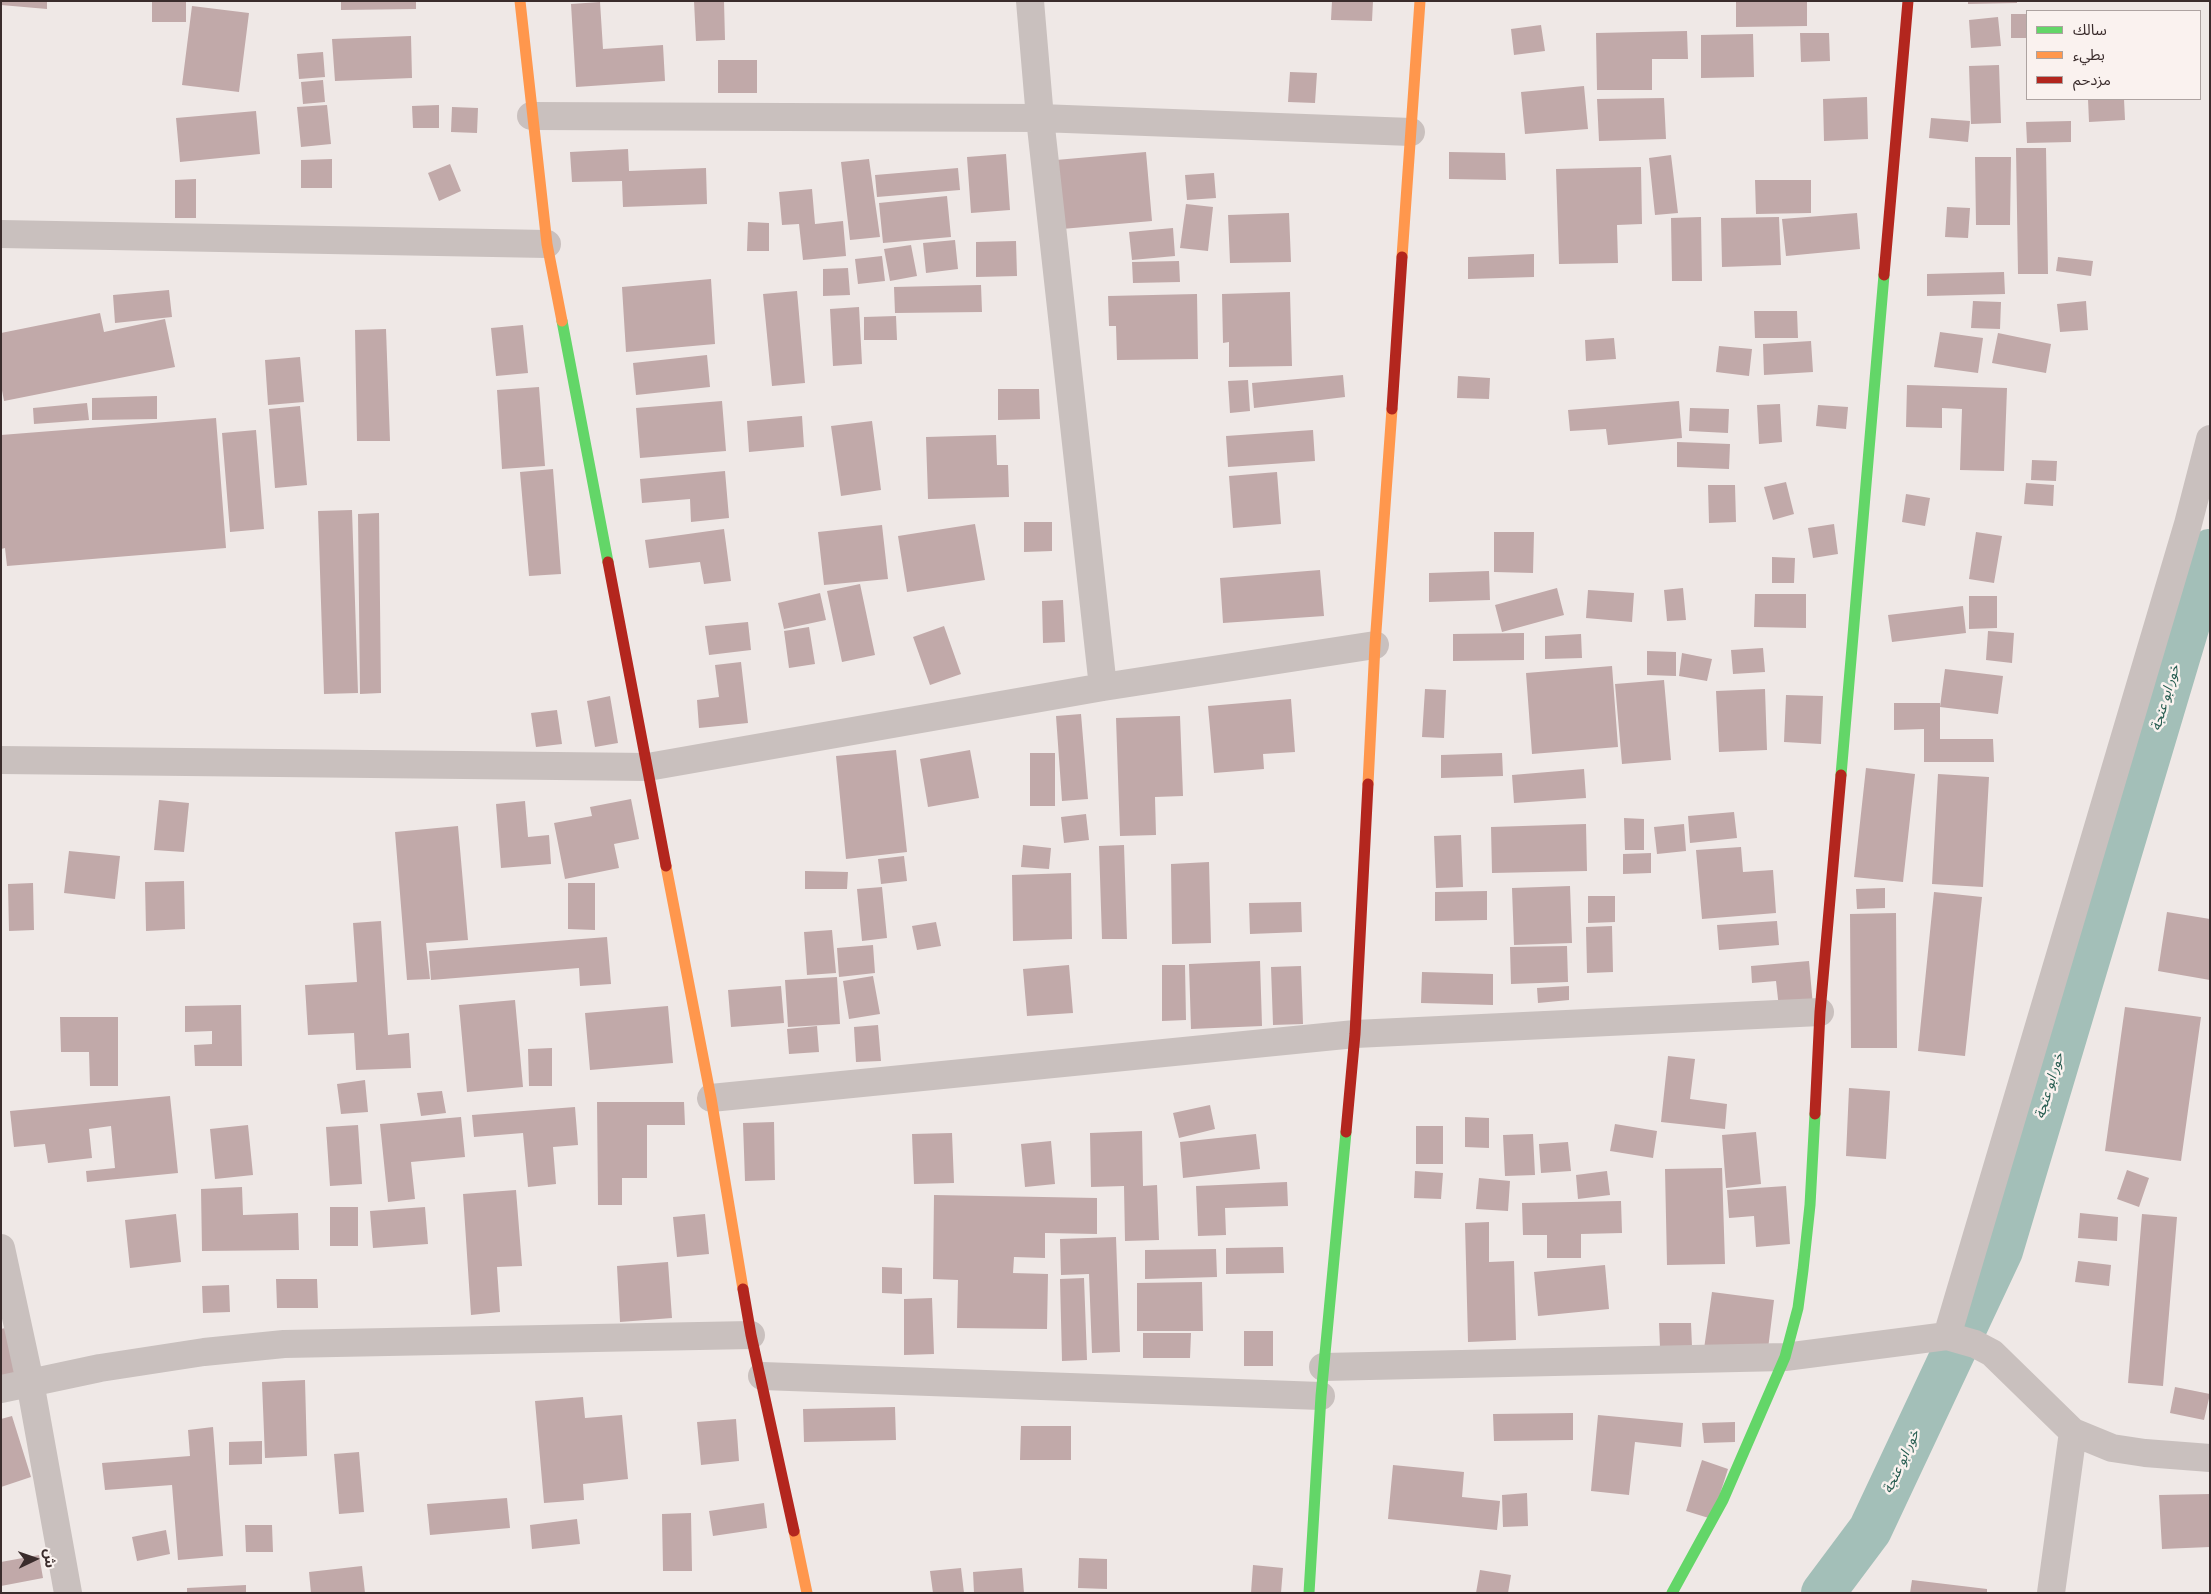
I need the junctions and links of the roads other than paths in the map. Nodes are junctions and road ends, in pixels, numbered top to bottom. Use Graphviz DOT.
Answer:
graph roads {
  1 [pos="520,1"];
  2 [pos="1030,1"];
  3 [pos="1420,1"];
  4 [pos="1908,1"];
  5 [pos="531,116"];
  6 [pos="1040,118"];
  7 [pos="1411,132"];
  8 [pos="1,234"];
  9 [pos="547,244"];
  10 [pos="2210,439"];
  11 [pos="1375,645"];
  12 [pos="1103,687"];
  13 [pos="1,760"];
  14 [pos="648,767"];
  15 [pos="1820,1012"];
  16 [pos="1355,1034"];
  17 [pos="710,1098"];
  18 [pos="1,1248"];
  19 [pos="751,1335"];
  20 [pos="1947,1336"];
  21 [pos="1785,1357"];
  22 [pos="1324,1367"];
  23 [pos="762,1376"];
  24 [pos="30,1382"];
  25 [pos="1,1389"];
  26 [pos="1321,1396"];
  27 [pos="2073,1432"];
  28 [pos="2210,1458"];
  29 [pos="68,1593"];
  30 [pos="807,1593"];
  31 [pos="1309,1593"];
  32 [pos="1672,1593"];
  33 [pos="2051,1593"];
  1 -- 5 [label="street"];
  2 -- 6 [label="street"];
  3 -- 7 [label="street"];
  4 -- 15 [label="street"];
  5 -- 6 [label="street"];
  5 -- 9 [label="street"];
  6 -- 7 [label="street"];
  6 -- 12 [label="street"];
  7 -- 11 [label="street"];
  8 -- 9 [label="street"];
  9 -- 14 [label="street"];
  10 -- 20 [label="street"];
  11 -- 12 [label="street"];
  11 -- 16 [label="street"];
  12 -- 14 [label="street"];
  13 -- 14 [label="street"];
  14 -- 17 [label="street"];
  15 -- 16 [label="street"];
  15 -- 21 [label="street"];
  16 -- 17 [label="street"];
  16 -- 22 [label="street"];
  17 -- 19 [label="street"];
  18 -- 24 [label="street"];
  19 -- 23 [label="street"];
  19 -- 24 [label="street"];
  20 -- 21 [label="street"];
  20 -- 27 [label="street"];
  21 -- 22 [label="street"];
  21 -- 32 [label="street"];
  22 -- 26 [label="street"];
  23 -- 26 [label="street"];
  23 -- 30 [label="street"];
  24 -- 25 [label="street"];
  24 -- 29 [label="street"];
  26 -- 31 [label="street"];
  27 -- 28 [label="street"];
  27 -- 33 [label="street"];
}
